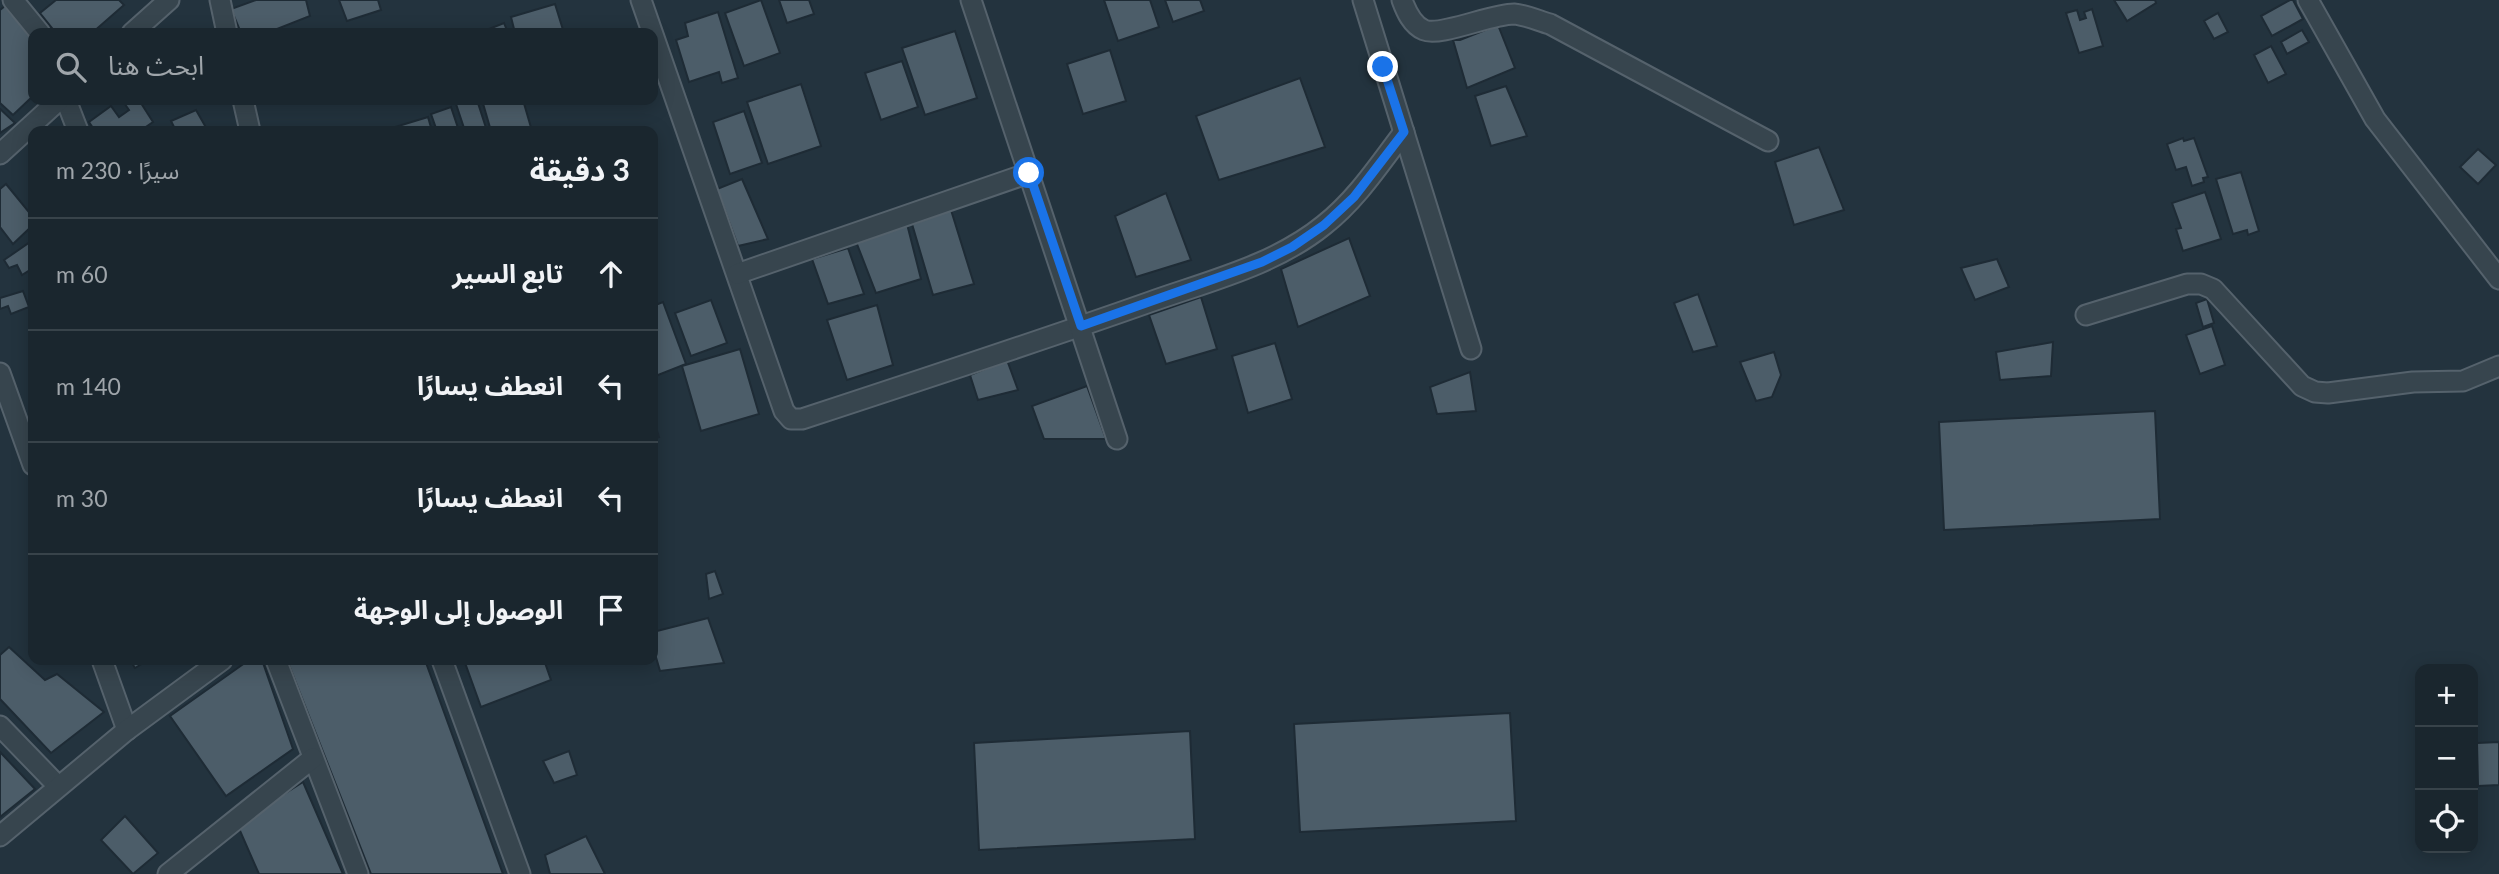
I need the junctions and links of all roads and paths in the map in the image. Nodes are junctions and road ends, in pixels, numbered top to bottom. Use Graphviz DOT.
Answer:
graph roads {
  1 [pos="13,0"];
  2 [pos="169,0"];
  3 [pos="220,0"];
  4 [pos="641,0"];
  5 [pos="971,0"];
  6 [pos="1363,0"];
  7 [pos="1402,0"];
  8 [pos="2308,0"];
  9 [pos="36,28"];
  10 [pos="138,28"];
  11 [pos="226,28"];
  12 [pos="651,28"];
  13 [pos="658,49"];
  14 [pos="54,105"];
  15 [pos="68,105"];
  16 [pos="244,105"];
  17 [pos="31,126"];
  18 [pos="76,126"];
  19 [pos="249,126"];
  20 [pos="28,128"];
  21 [pos="1404,132"];
  22 [pos="1768,141"];
  23 [pos="0,154"];
  24 [pos="1029,173"];
  25 [pos="737,274"];
  26 [pos="2499,279"];
  27 [pos="2086,315"];
  28 [pos="1081,326"];
  29 [pos="1471,349"];
  30 [pos="2499,366"];
  31 [pos="0,373"];
  32 [pos="1117,439"];
  33 [pos="28,451"];
  34 [pos="104,665"];
  35 [pos="215,665"];
  36 [pos="278,665"];
  37 [pos="444,665"];
  38 [pos="0,726"];
  39 [pos="127,730"];
  40 [pos="313,758"];
  41 [pos="58,786"];
  42 [pos="0,836"];
  43 [pos="168,874"];
  44 [pos="358,874"];
  45 [pos="520,874"];
  1 -- 9 [label="street"];
  2 -- 10 [label="street"];
  3 -- 11 [label="street"];
  4 -- 12 [label="street"];
  5 -- 24 [label="street"];
  6 -- 21 [label="street"];
  7 -- 22 [label="street"];
  8 -- 26 [label="street"];
  13 -- 25 [label="street"];
  14 -- 17 [label="street"];
  15 -- 18 [label="street"];
  16 -- 19 [label="street"];
  20 -- 23 [label="street"];
  21 -- 28 [label="street"];
  21 -- 29 [label="street"];
  24 -- 25 [label="street"];
  24 -- 28 [label="street"];
  25 -- 28 [label="street"];
  27 -- 30 [label="street"];
  28 -- 32 [label="street"];
  31 -- 33 [label="street"];
  34 -- 39 [label="street"];
  35 -- 39 [label="street"];
  36 -- 40 [label="street"];
  37 -- 45 [label="street"];
  38 -- 41 [label="street"];
  39 -- 41 [label="street"];
  40 -- 43 [label="street"];
  40 -- 44 [label="street"];
  41 -- 42 [label="street"];
}
